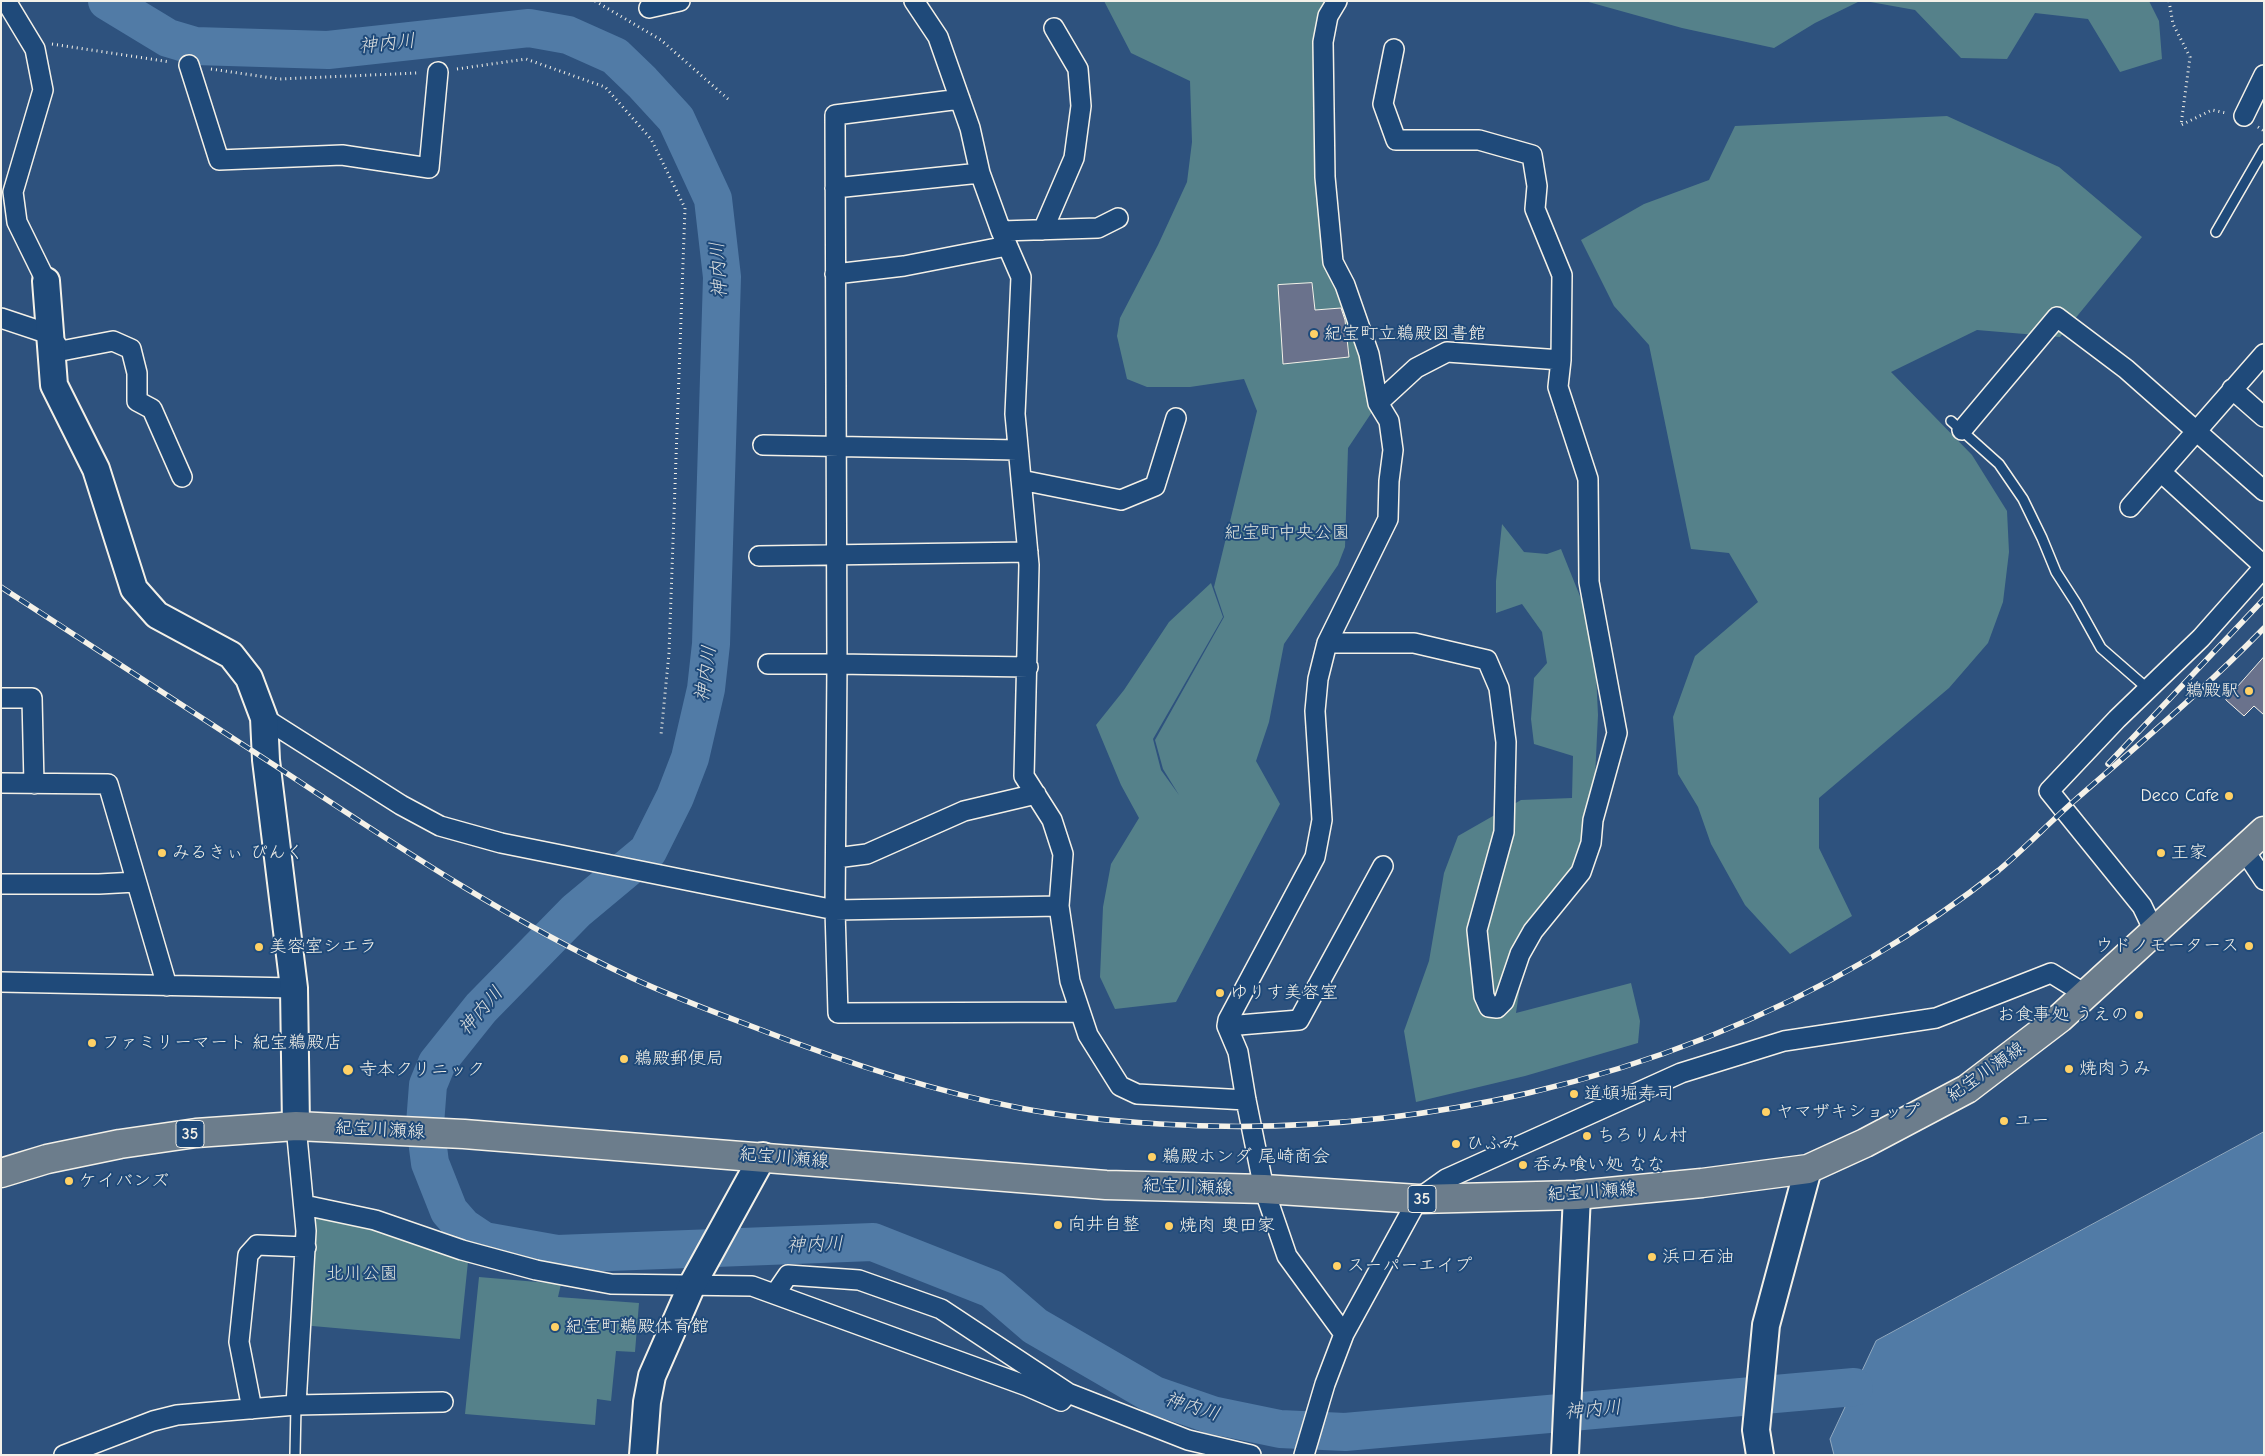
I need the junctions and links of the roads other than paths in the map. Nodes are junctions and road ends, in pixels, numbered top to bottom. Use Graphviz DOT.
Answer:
graph roads {
  1 [pos="6,1"];
  2 [pos="680,1"];
  3 [pos="914,1"];
  4 [pos="1337,1"];
  5 [pos="649,8"];
  6 [pos="1054,28"];
  7 [pos="1394,49"];
  8 [pos="189,65"];
  9 [pos="438,72"];
  10 [pos="2264,75"];
  11 [pos="960,99"];
  12 [pos="2244,116"];
  13 [pos="2264,149"];
  14 [pos="980,173"];
  15 [pos="835,188"];
  16 [pos="1118,218"];
  17 [pos="1043,230"];
  18 [pos="2216,232"];
  19 [pos="1004,239"];
  20 [pos="836,274"];
  21 [pos="46,281"];
  22 [pos="1,318"];
  23 [pos="49,334"];
  24 [pos="2264,354"];
  25 [pos="1561,360"];
  26 [pos="2232,390"];
  27 [pos="1378,403"];
  28 [pos="2264,417"];
  29 [pos="1176,418"];
  30 [pos="1957,426"];
  31 [pos="2197,431"];
  32 [pos="763,445"];
  33 [pos="836,447"];
  34 [pos="1017,450"];
  35 [pos="2161,472"];
  36 [pos="182,477"];
  37 [pos="1020,480"];
  38 [pos="2264,491"];
  39 [pos="2130,507"];
  40 [pos="1028,552"];
  41 [pos="837,555"];
  42 [pos="759,556"];
  43 [pos="2264,567"];
  44 [pos="1327,643"];
  45 [pos="768,664"];
  46 [pos="837,664"];
  47 [pos="1028,667"];
  48 [pos="2148,689"];
  49 [pos="1,698"];
  50 [pos="264,718"];
  51 [pos="1,783"];
  52 [pos="34,784"];
  53 [pos="1036,794"];
  54 [pos="2264,831"];
  55 [pos="2244,850"];
  56 [pos="836,858"];
  57 [pos="1383,866"];
  58 [pos="2264,880"];
  59 [pos="136,882"];
  60 [pos="1,884"];
  61 [pos="1059,906"];
  62 [pos="836,910"];
  63 [pos="2155,932"];
  64 [pos="1,982"];
  65 [pos="167,986"];
  66 [pos="294,988"];
  67 [pos="2085,994"];
  68 [pos="1080,1012"];
  69 [pos="1227,1026"];
  70 [pos="1246,1100"];
  71 [pos="296,1126"];
  72 [pos="762,1156"];
  73 [pos="1808,1169"];
  74 [pos="1,1173"];
  75 [pos="1264,1189"];
  76 [pos="1577,1195"];
  77 [pos="1418,1199"];
  78 [pos="304,1205"];
  79 [pos="306,1247"];
  80 [pos="692,1285"];
  81 [pos="775,1294"];
  82 [pos="1344,1334"];
  83 [pos="1068,1393"];
  84 [pos="443,1402"];
  85 [pos="296,1405"];
  86 [pos="252,1409"];
  87 [pos="646,1454"];
  88 [pos="64,1455"];
  89 [pos="295,1455"];
  90 [pos="1251,1455"];
  91 [pos="1304,1455"];
  92 [pos="1565,1455"];
  93 [pos="1760,1455"];
  1 -- 21 [label="street"];
  2 -- 5 [label="street"];
  3 -- 11 [label="street"];
  4 -- 27 [label="street"];
  6 -- 17 [label="street"];
  7 -- 25 [label="street"];
  8 -- 9 [label="street"];
  10 -- 12 [label="street"];
  11 -- 14 [label="street"];
  11 -- 15 [label="street"];
  13 -- 18 [label="lane"];
  14 -- 15 [label="street"];
  14 -- 19 [label="street"];
  15 -- 20 [label="street"];
  16 -- 17 [label="street"];
  17 -- 19 [label="street"];
  19 -- 20 [label="street"];
  19 -- 34 [label="street"];
  20 -- 33 [label="street"];
  21 -- 23 [label="street"];
  22 -- 23 [label="street"];
  23 -- 36 [label="street"];
  23 -- 50 [label="street"];
  24 -- 26 [label="street"];
  25 -- 27 [label="street"];
  25 -- 44 [label="street"];
  26 -- 28 [label="street"];
  26 -- 31 [label="street"];
  27 -- 44 [label="street"];
  29 -- 37 [label="street"];
  30 -- 31 [label="street"];
  30 -- 48 [label="lane"];
  31 -- 35 [label="street"];
  31 -- 38 [label="street"];
  32 -- 33 [label="street"];
  33 -- 34 [label="street"];
  33 -- 41 [label="street"];
  34 -- 37 [label="street"];
  35 -- 39 [label="street"];
  35 -- 43 [label="street"];
  37 -- 40 [label="street"];
  40 -- 41 [label="street"];
  40 -- 47 [label="street"];
  41 -- 42 [label="street"];
  41 -- 46 [label="street"];
  43 -- 48 [label="street"];
  44 -- 69 [label="street"];
  45 -- 46 [label="street"];
  46 -- 47 [label="street"];
  46 -- 56 [label="street"];
  47 -- 53 [label="street"];
  48 -- 63 [label="street"];
  49 -- 52 [label="street"];
  50 -- 62 [label="street"];
  50 -- 66 [label="street"];
  51 -- 52 [label="street"];
  52 -- 59 [label="street"];
  53 -- 56 [label="street"];
  53 -- 61 [label="street"];
  54 -- 55 [label="main road, 紀宝川瀬線 / 35"];
  55 -- 58 [label="street"];
  55 -- 63 [label="main road, 紀宝川瀬線 / 35"];
  56 -- 62 [label="street"];
  57 -- 69 [label="street"];
  59 -- 60 [label="street"];
  59 -- 65 [label="street"];
  61 -- 62 [label="street"];
  61 -- 68 [label="street"];
  62 -- 68 [label="street"];
  63 -- 67 [label="main road, 紀宝川瀬線 / 35"];
  64 -- 65 [label="street"];
  65 -- 66 [label="street"];
  66 -- 71 [label="street"];
  67 -- 73 [label="main road, 紀宝川瀬線 / 35"];
  67 -- 77 [label="street"];
  68 -- 70 [label="street"];
  69 -- 70 [label="street"];
  70 -- 75 [label="street"];
  71 -- 72 [label="main road, 紀宝川瀬線 / 35"];
  71 -- 74 [label="main road, 紀宝川瀬線 / 35"];
  71 -- 78 [label="street"];
  72 -- 75 [label="main road, 紀宝川瀬線 / 35"];
  72 -- 80 [label="street"];
  73 -- 76 [label="main road, 紀宝川瀬線 / 35"];
  73 -- 93 [label="street"];
  75 -- 77 [label="main road, 紀宝川瀬線 / 35"];
  75 -- 82 [label="street"];
  76 -- 77 [label="main road, 紀宝川瀬線 / 35"];
  76 -- 92 [label="street"];
  77 -- 82 [label="street"];
  78 -- 79 [label="street"];
  78 -- 80 [label="street"];
  79 -- 85 [label="street"];
  79 -- 86 [label="street"];
  80 -- 81 [label="street"];
  80 -- 87 [label="street"];
  81 -- 83 [label="street"];
  81 -- 83 [label="street"];
  82 -- 91 [label="street"];
  83 -- 90 [label="street"];
  84 -- 85 [label="street"];
  85 -- 86 [label="street"];
  85 -- 89 [label="lane"];
  86 -- 88 [label="street"];
}
